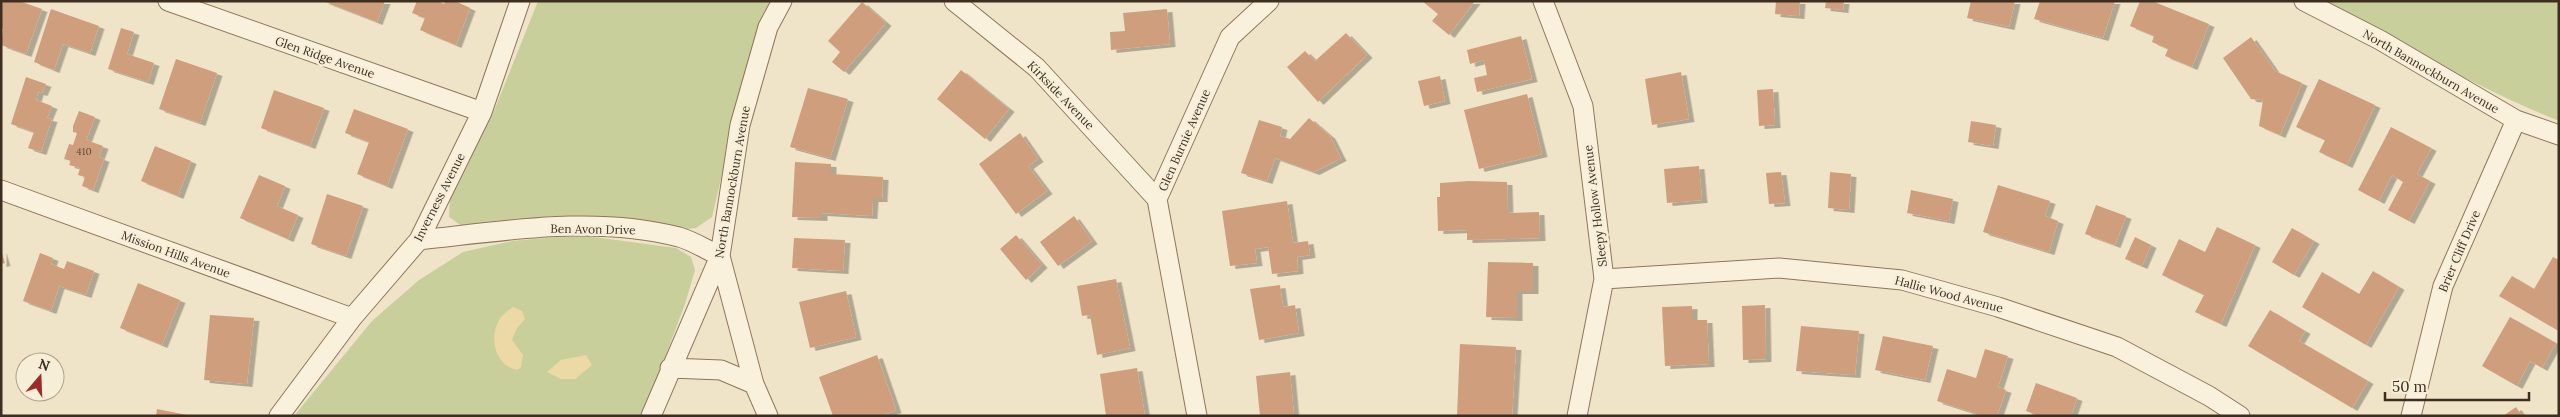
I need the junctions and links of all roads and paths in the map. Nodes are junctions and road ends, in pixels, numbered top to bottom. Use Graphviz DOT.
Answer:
graph roads {
  1 [pos="168,1"];
  2 [pos="520,1"];
  3 [pos="782,1"];
  4 [pos="954,1"];
  5 [pos="1269,1"];
  6 [pos="1543,1"];
  7 [pos="2304,1"];
  8 [pos="482,112"];
  9 [pos="2516,120"];
  10 [pos="2559,135"];
  11 [pos="1,190"];
  12 [pos="1157,199"];
  13 [pos="420,240"];
  14 [pos="720,256"];
  15 [pos="1604,279"];
  16 [pos="352,318"];
  17 [pos="670,368"];
  18 [pos="754,384"];
  19 [pos="279,416"];
  20 [pos="651,416"];
  21 [pos="768,416"];
  22 [pos="1197,416"];
  23 [pos="1577,416"];
  24 [pos="2240,416"];
  25 [pos="2411,416"];
  1 -- 8 [label="street, Glen Ridge Avenue"];
  2 -- 8 [label="street, Inverness Avenue"];
  3 -- 14 [label="street, North Bannockburn Avenue"];
  4 -- 12 [label="street, Kirkside Avenue"];
  5 -- 12 [label="street, Glen Burnie Avenue"];
  6 -- 15 [label="street, Sleepy Hollow Avenue"];
  7 -- 9 [label="street, North Bannockburn Avenue"];
  8 -- 13 [label="street, Inverness Avenue"];
  9 -- 10 [label="street, North Bannockburn Avenue"];
  9 -- 25 [label="street, Brier Cliff Drive"];
  11 -- 16 [label="street, Mission Hills Avenue"];
  12 -- 22 [label="street, Glen Burnie Avenue"];
  13 -- 14 [label="street, Ben Avon Drive"];
  13 -- 16 [label="street, Inverness Avenue"];
  14 -- 17 [label="street, North Bannockburn Avenue"];
  14 -- 18 [label="street"];
  15 -- 23 [label="street, Sleepy Hollow Avenue"];
  15 -- 24 [label="street, Hallie Wood Avenue"];
  16 -- 19 [label="street, Inverness Avenue"];
  17 -- 18 [label="street"];
  17 -- 20 [label="street, North Bannockburn Avenue"];
  18 -- 21 [label="street"];
}
